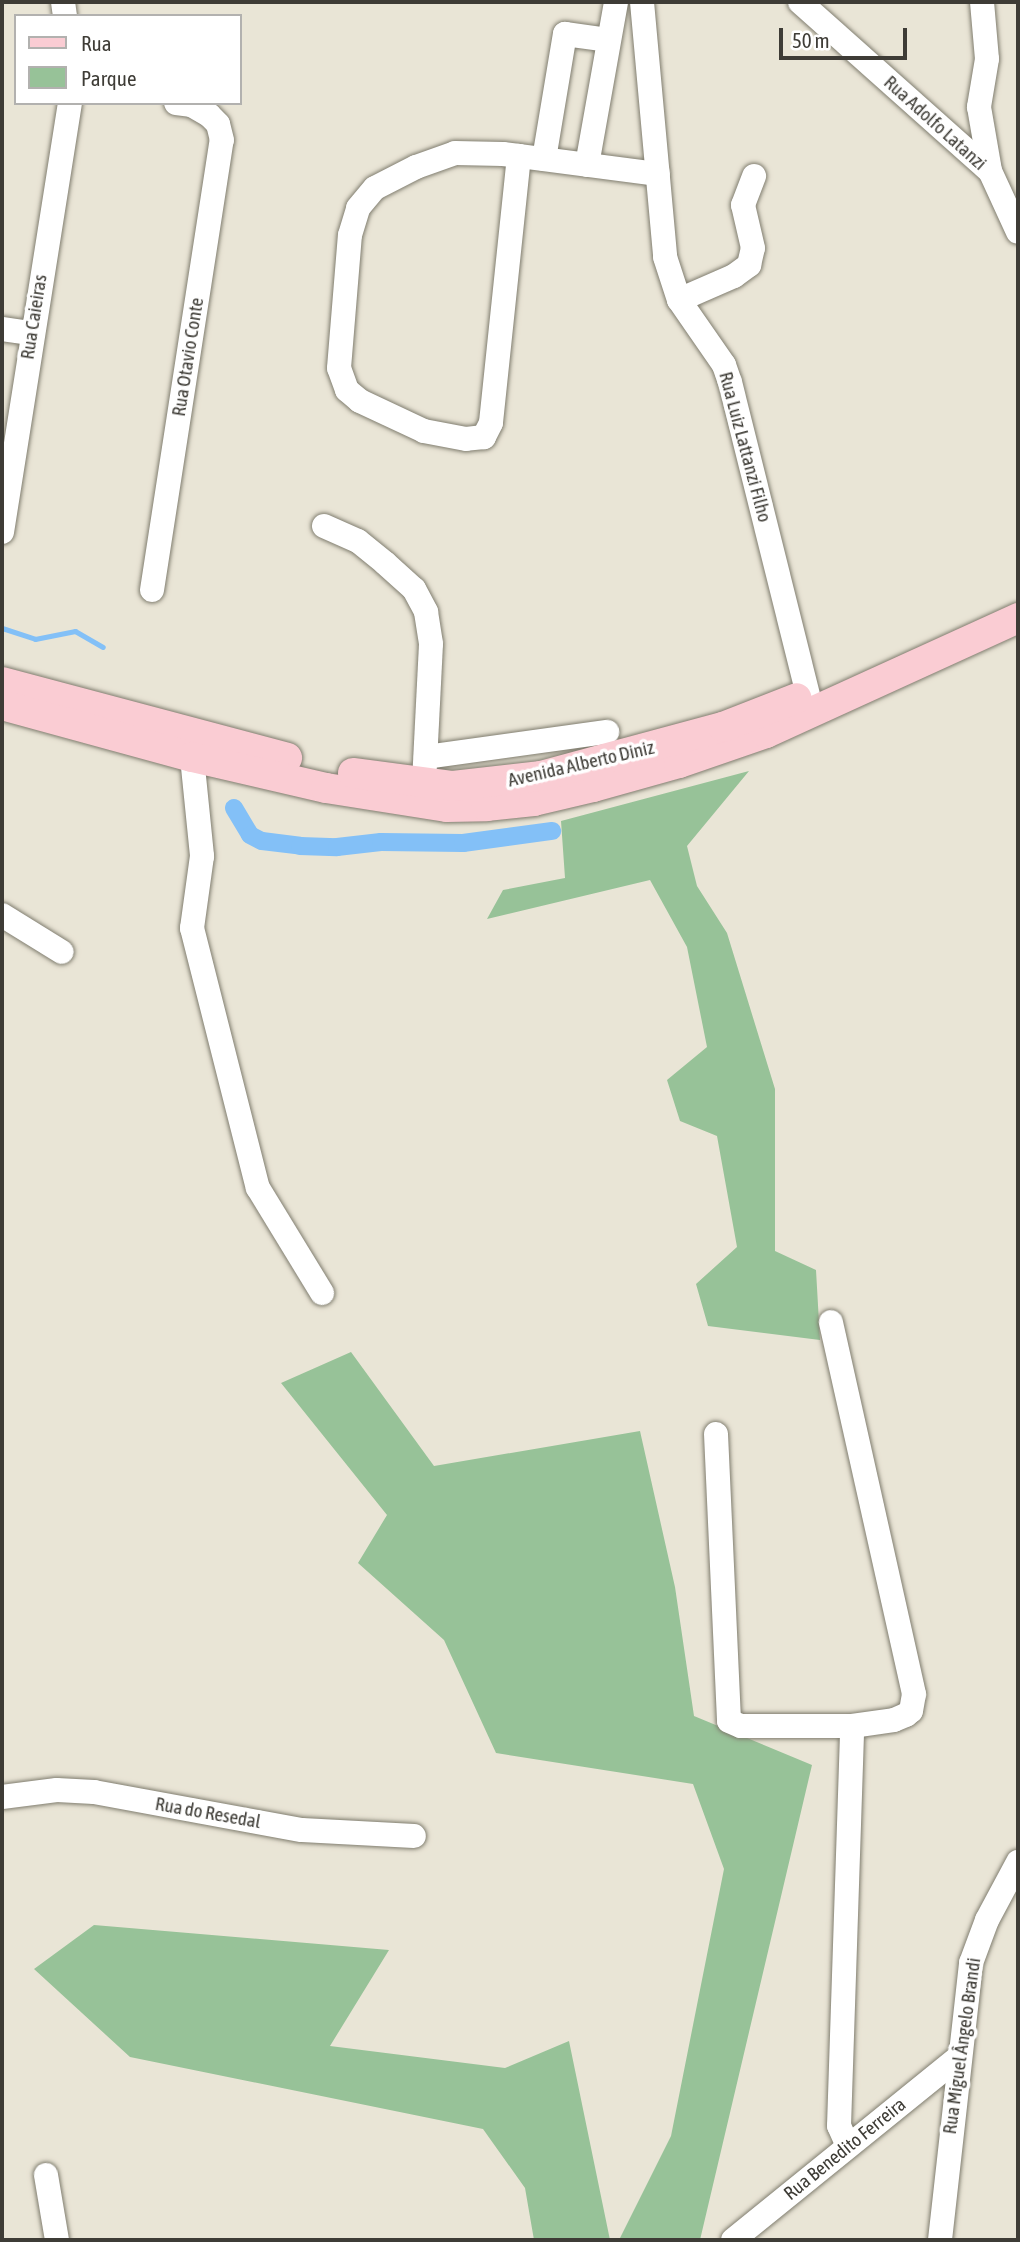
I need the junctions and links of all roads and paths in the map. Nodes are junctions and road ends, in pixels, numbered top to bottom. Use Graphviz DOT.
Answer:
graph roads {
  1 [pos="642,2"];
  2 [pos="800,2"];
  3 [pos="982,2"];
  4 [pos="612,22"];
  5 [pos="70,105"];
  6 [pos="192,105"];
  7 [pos="519,156"];
  8 [pos="544,159"];
  9 [pos="587,165"];
  10 [pos="990,171"];
  11 [pos="658,174"];
  12 [pos="754,176"];
  13 [pos="1018,232"];
  14 [pos="680,300"];
  15 [pos="2,329"];
  16 [pos="31,333"];
  17 [pos="324,526"];
  18 [pos="2,532"];
  19 [pos="152,590"];
  20 [pos="1018,600"];
  21 [pos="1018,618"];
  22 [pos="2,682"];
  23 [pos="808,694"];
  24 [pos="2,705"];
  25 [pos="607,732"];
  26 [pos="192,757"];
  27 [pos="425,770"];
  28 [pos="2,915"];
  29 [pos="62,951"];
  30 [pos="322,1293"];
  31 [pos="831,1322"];
  32 [pos="716,1434"];
  33 [pos="852,1726"];
  34 [pos="2,1797"];
  35 [pos="414,1836"];
  36 [pos="1018,1862"];
  37 [pos="958,2058"];
  38 [pos="848,2146"];
  39 [pos="46,2175"];
  40 [pos="57,2240"];
  41 [pos="733,2240"];
  42 [pos="940,2240"];
  1 -- 11 [label="street, Rua Luiz Lattanzi Filho"];
  2 -- 10 [label="street, Rua Adolfo Latanzi"];
  3 -- 10 [label="street"];
  4 -- 8 [label="street"];
  4 -- 9 [label="street"];
  5 -- 16 [label="street, Rua Caieiras"];
  6 -- 19 [label="street, Rua Otavio Conte"];
  7 -- 7 [label="street"];
  7 -- 8 [label="street"];
  8 -- 9 [label="street"];
  9 -- 11 [label="street"];
  10 -- 13 [label="street, Rua Adolfo Latanzi"];
  11 -- 14 [label="street, Rua Luiz Lattanzi Filho"];
  12 -- 14 [label="street"];
  14 -- 23 [label="street, Rua Luiz Lattanzi Filho"];
  15 -- 16 [label="street"];
  16 -- 18 [label="street, Rua Caieiras"];
  17 -- 27 [label="street"];
  20 -- 23 [label="main road, Avenida Alberto Diniz"];
  21 -- 26 [label="main road, Avenida Alberto Diniz"];
  22 -- 27 [label="main road, Avenida Alberto Diniz"];
  23 -- 27 [label="main road, Avenida Alberto Diniz"];
  24 -- 26 [label="main road, Avenida Alberto Diniz"];
  25 -- 27 [label="street"];
  26 -- 30 [label="street"];
  28 -- 29 [label="street"];
  31 -- 33 [label="street"];
  32 -- 33 [label="street"];
  33 -- 38 [label="street"];
  34 -- 35 [label="street, Rua do Resedal"];
  36 -- 37 [label="street, Rua Miguel Ângelo Brandi"];
  37 -- 38 [label="street, Rua Benedito Ferreira"];
  37 -- 42 [label="street, Rua Miguel Ângelo Brandi"];
  38 -- 41 [label="street, Rua Benedito Ferreira"];
  39 -- 40 [label="street"];
}
